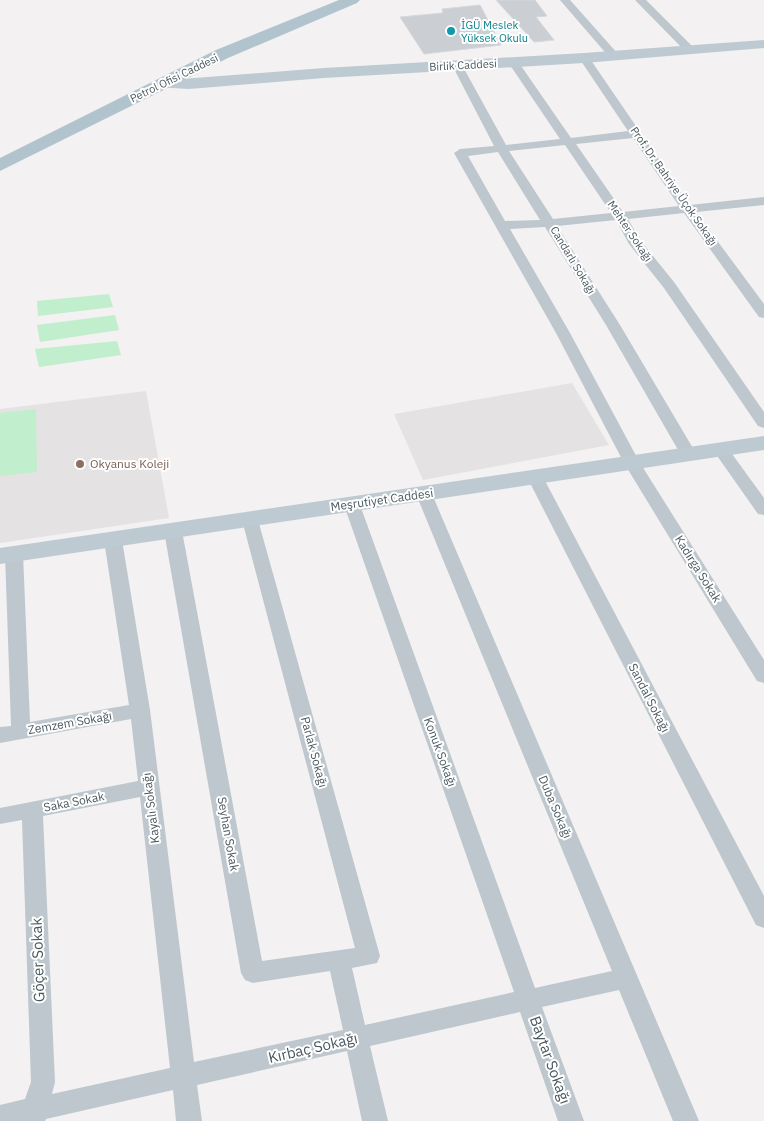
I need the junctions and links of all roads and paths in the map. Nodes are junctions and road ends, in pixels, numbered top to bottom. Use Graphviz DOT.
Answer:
graph roads {
  1 [pos="336,0"];
  2 [pos="352,0"];
  3 [pos="565,0"];
  4 [pos="640,0"];
  5 [pos="230,43"];
  6 [pos="764,44"];
  7 [pos="690,50"];
  8 [pos="614,56"];
  9 [pos="584,58"];
  10 [pos="514,62"];
  11 [pos="457,65"];
  12 [pos="162,84"];
  13 [pos="93,100"];
  14 [pos="74,118"];
  15 [pos="637,134"];
  16 [pos="42,138"];
  17 [pos="567,141"];
  18 [pos="0,148"];
  19 [pos="502,149"];
  20 [pos="0,154"];
  21 [pos="0,165"];
  22 [pos="0,173"];
  23 [pos="762,204"];
  24 [pos="688,208"];
  25 [pos="619,215"];
  26 [pos="551,223"];
  27 [pos="501,225"];
  28 [pos="764,314"];
  29 [pos="764,423"];
  30 [pos="764,443"];
  31 [pos="721,450"];
  32 [pos="688,454"];
  33 [pos="632,463"];
  34 [pos="535,478"];
  35 [pos="424,494"];
  36 [pos="352,504"];
  37 [pos="764,510"];
  38 [pos="250,520"];
  39 [pos="172,531"];
  40 [pos="113,540"];
  41 [pos="7,555"];
  42 [pos="764,676"];
  43 [pos="140,710"];
  44 [pos="21,732"];
  45 [pos="0,735"];
  46 [pos="148,787"];
  47 [pos="32,810"];
  48 [pos="0,816"];
  49 [pos="764,918"];
  50 [pos="339,960"];
  51 [pos="626,978"];
  52 [pos="528,999"];
  53 [pos="356,1038"];
  54 [pos="183,1077"];
  55 [pos="34,1115"];
  56 [pos="0,1117"];
  57 [pos="189,1121"];
  58 [pos="375,1121"];
  59 [pos="571,1121"];
  60 [pos="686,1121"];
  1 -- 5 [label="main road, Petrol Ofisi Caddesi"];
  2 -- 12 [label="main road, Petrol Ofisi Caddesi"];
  3 -- 8 [label="street"];
  4 -- 7 [label="street"];
  5 -- 13 [label="main road"];
  5 -- 14 [label="main road, Petrol Ofisi Caddesi"];
  6 -- 7 [label="street, Birlik Caddesi"];
  7 -- 8 [label="street, Birlik Caddesi"];
  8 -- 9 [label="street, Birlik Caddesi"];
  9 -- 10 [label="street, Birlik Caddesi"];
  9 -- 15 [label="street, Prof. Dr. Bahriye Üçok Sokağı"];
  10 -- 11 [label="street, Birlik Caddesi"];
  10 -- 17 [label="street, Mehter Sokağı"];
  11 -- 12 [label="street, Birlik Caddesi"];
  11 -- 19 [label="street, Candarlı Sokağı"];
  12 -- 14 [label="main road, Petrol Ofisi Caddesi"];
  14 -- 16 [label="main road, Petrol Ofisi Caddesi"];
  15 -- 17 [label="street"];
  15 -- 24 [label="street, Prof. Dr. Bahriye Üçok Sokağı"];
  16 -- 18 [label="main road"];
  16 -- 20 [label="main road, Petrol Ofisi Caddesi"];
  16 -- 21 [label="main road, Petrol Ofisi Caddesi"];
  16 -- 22 [label="main road"];
  17 -- 19 [label="street"];
  17 -- 25 [label="street, Mehter Sokağı"];
  19 -- 26 [label="street, Candarlı Sokağı"];
  19 -- 27 [label="street, Kadırga Sokak"];
  23 -- 24 [label="street"];
  24 -- 25 [label="street"];
  24 -- 28 [label="street, Prof. Dr. Bahriye Üçok Sokağı"];
  25 -- 26 [label="street"];
  25 -- 29 [label="street, Mehter Sokağı"];
  26 -- 27 [label="street"];
  26 -- 32 [label="street, Candarlı Sokağı"];
  27 -- 33 [label="street, Kadırga Sokak"];
  30 -- 31 [label="street, Meşrutiyet Caddesi"];
  31 -- 32 [label="street, Meşrutiyet Caddesi"];
  31 -- 37 [label="street"];
  32 -- 33 [label="street, Meşrutiyet Caddesi"];
  33 -- 34 [label="street, Meşrutiyet Caddesi"];
  33 -- 42 [label="street, Kadırga Sokak"];
  34 -- 35 [label="street, Meşrutiyet Caddesi"];
  34 -- 49 [label="street, Sandal Sokağı"];
  35 -- 36 [label="street, Meşrutiyet Caddesi"];
  35 -- 51 [label="street, Duba Sokağı"];
  36 -- 38 [label="street, Meşrutiyet Caddesi"];
  36 -- 52 [label="street, Konuk Sokağı"];
  38 -- 39 [label="street, Meşrutiyet Caddesi"];
  38 -- 50 [label="street, Parlak Sokağı"];
  39 -- 40 [label="street, Meşrutiyet Caddesi"];
  39 -- 50 [label="street, Seyhan Sokak"];
  40 -- 41 [label="street, Meşrutiyet Caddesi"];
  40 -- 43 [label="street, Kayalı Sokağı"];
  41 -- 44 [label="street"];
  43 -- 44 [label="street, Zemzem Sokağı"];
  43 -- 46 [label="street, Kayalı Sokağı"];
  44 -- 45 [label="street, Zemzem Sokağı"];
  46 -- 47 [label="street, Saka Sokak"];
  46 -- 54 [label="street, Kayalı Sokağı"];
  47 -- 48 [label="street, Saka Sokak"];
  47 -- 55 [label="street, Göçer Sokak"];
  50 -- 53 [label="street"];
  51 -- 52 [label="street, Kırbaç Sokağı"];
  51 -- 60 [label="street, Duba Sokağı"];
  52 -- 53 [label="street, Kırbaç Sokağı"];
  52 -- 59 [label="street, Baytar Sokağı"];
  53 -- 54 [label="street, Kırbaç Sokağı"];
  53 -- 58 [label="street"];
  54 -- 55 [label="street, Kırbaç Sokağı"];
  54 -- 57 [label="street, Kayalı Sokağı"];
  55 -- 56 [label="street, Kırbaç Sokağı"];
}
